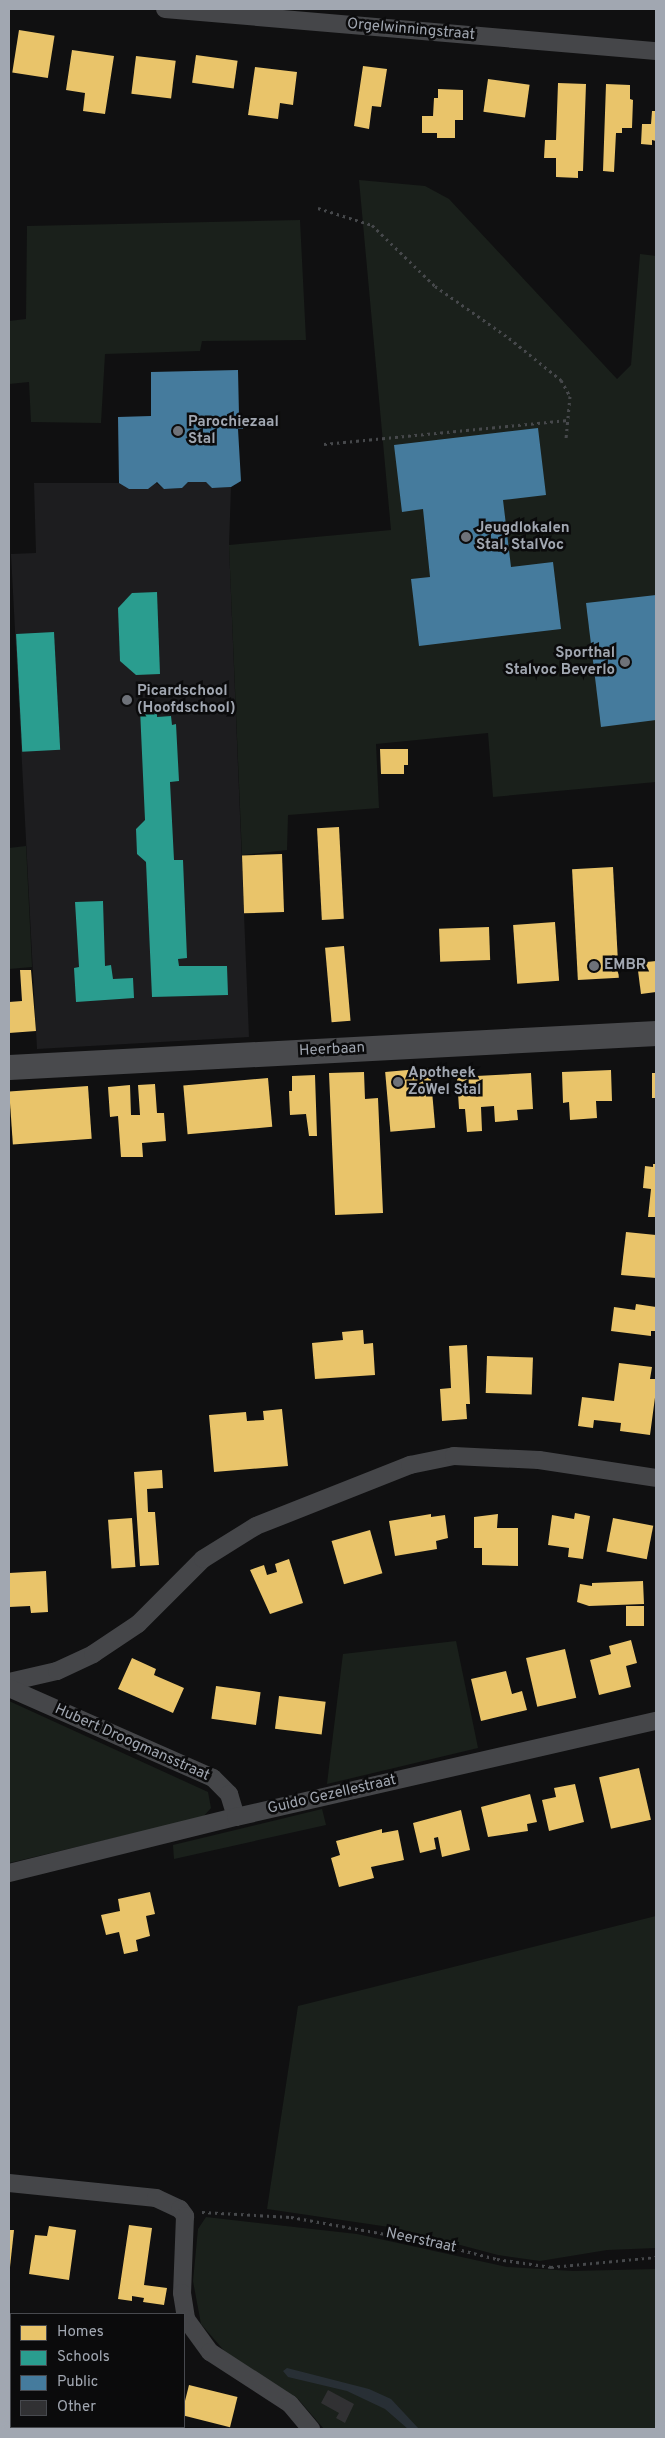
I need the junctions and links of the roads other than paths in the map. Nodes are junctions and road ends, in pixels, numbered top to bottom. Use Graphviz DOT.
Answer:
graph roads {
  1 [pos="166,9"];
  2 [pos="656,50"];
  3 [pos="656,1033"];
  4 [pos="9,1067"];
  5 [pos="656,1478"];
  6 [pos="9,1682"];
  7 [pos="9,1688"];
  8 [pos="656,1721"];
  9 [pos="236,1817"];
  10 [pos="9,1873"];
  11 [pos="9,2183"];
  12 [pos="311,2429"];
  1 -- 2 [label="street, Orgelwinningstraat"];
  3 -- 4 [label="street, Heerbaan"];
  5 -- 6 [label="street"];
  7 -- 9 [label="street, Hubert Droogmansstraat"];
  8 -- 9 [label="street, Guido Gezellestraat"];
  9 -- 10 [label="street, Guido Gezellestraat"];
  11 -- 12 [label="street"];
}
